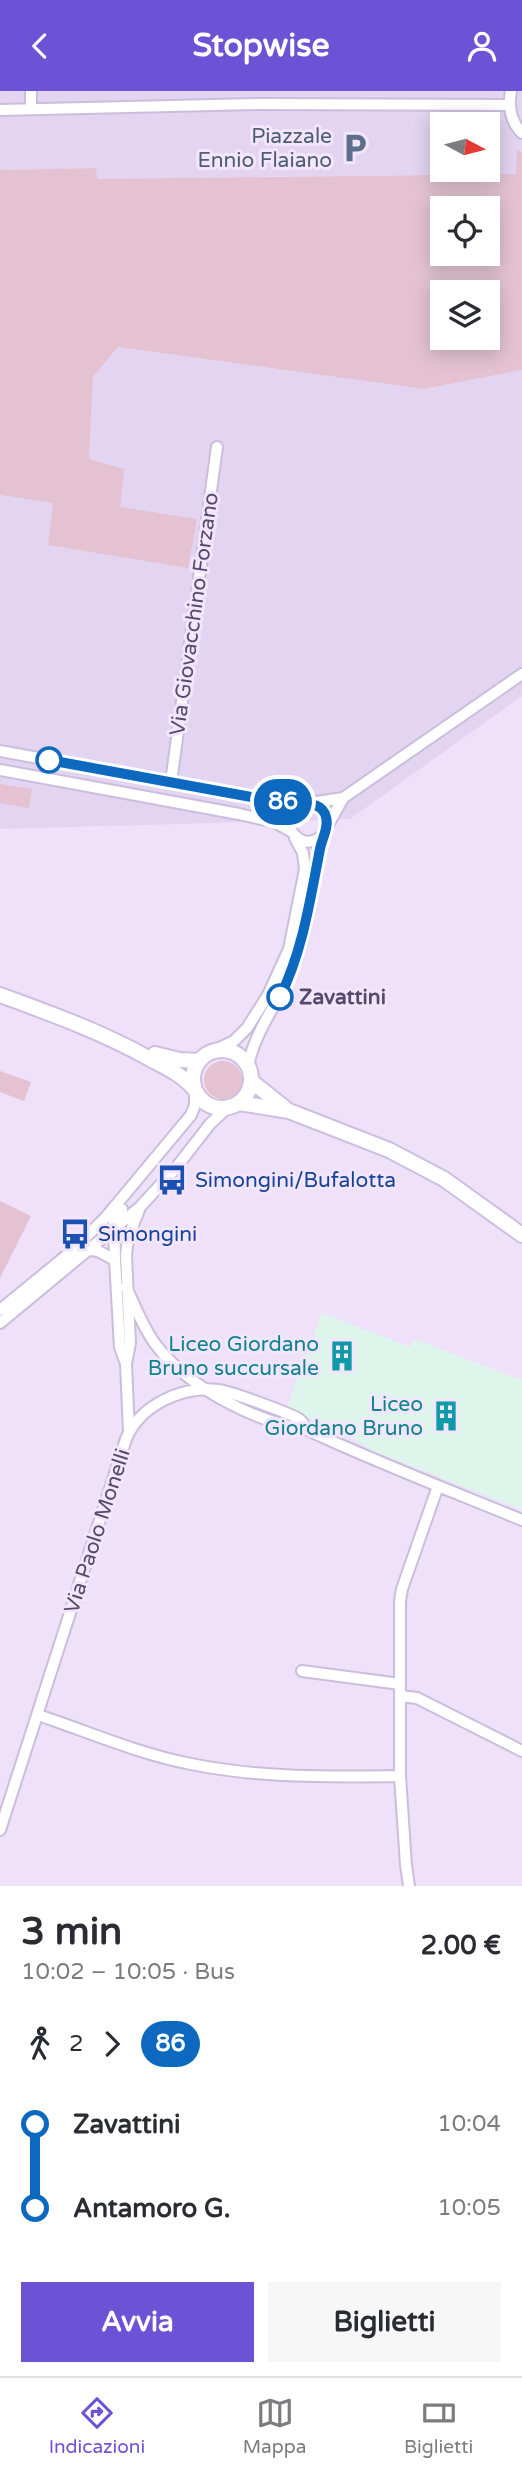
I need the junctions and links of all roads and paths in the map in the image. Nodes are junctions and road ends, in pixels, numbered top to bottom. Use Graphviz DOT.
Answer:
graph roads {
  1 [pos="31,91"];
  2 [pos="258,91"];
  3 [pos="511,91"];
  4 [pos="258,104"];
  5 [pos="509,105"];
  6 [pos="32,109"];
  7 [pos="0,110"];
  8 [pos="522,133"];
  9 [pos="217,447"];
  10 [pos="522,674"];
  11 [pos="0,751"];
  12 [pos="0,770"];
  13 [pos="171,782"];
  14 [pos="343,798"];
  15 [pos="304,805"];
  16 [pos="325,831"];
  17 [pos="292,833"];
  18 [pos="0,995"];
  19 [pos="129,1046"];
  20 [pos="213,1051"];
  21 [pos="199,1061"];
  22 [pos="249,1074"];
  23 [pos="195,1090"];
  24 [pos="233,1105"];
  25 [pos="289,1111"];
  26 [pos="158,1157"];
  27 [pos="148,1168"];
  28 [pos="175,1168"];
  29 [pos="140,1207"];
  30 [pos="113,1232"];
  31 [pos="522,1235"];
  32 [pos="90,1250"];
  33 [pos="115,1260"];
  34 [pos="126,1287"];
  35 [pos="0,1310"];
  36 [pos="0,1323"];
  37 [pos="126,1364"];
  38 [pos="204,1390"];
  39 [pos="129,1432"];
  40 [pos="438,1486"];
  41 [pos="522,1520"];
  42 [pos="302,1671"];
  43 [pos="400,1690"];
  44 [pos="38,1715"];
  45 [pos="522,1751"];
  46 [pos="400,1776"];
  47 [pos="0,1831"];
  48 [pos="410,1886"];
  1 -- 6 [label="street"];
  2 -- 4 [label="street"];
  3 -- 5 [label="street"];
  4 -- 5 [label="street"];
  4 -- 6 [label="street"];
  5 -- 8 [label="street"];
  6 -- 7 [label="street"];
  9 -- 13 [label="street, Via Giovacchino Forzano"];
  10 -- 14 [label="street"];
  11 -- 13 [label="street"];
  12 -- 17 [label="street"];
  13 -- 15 [label="street"];
  14 -- 15 [label="street"];
  14 -- 16 [label="street"];
  15 -- 16 [label="street"];
  15 -- 17 [label="street"];
  16 -- 17 [label="street"];
  16 -- 22 [label="street"];
  17 -- 20 [label="street"];
  18 -- 19 [label="street"];
  19 -- 21 [label="street"];
  19 -- 23 [label="street"];
  20 -- 21 [label="street"];
  20 -- 22 [label="street"];
  21 -- 23 [label="street"];
  22 -- 24 [label="street"];
  22 -- 25 [label="street"];
  23 -- 24 [label="street"];
  23 -- 26 [label="street"];
  24 -- 25 [label="street"];
  24 -- 28 [label="street"];
  25 -- 31 [label="street"];
  26 -- 27 [label="street"];
  26 -- 28 [label="street"];
  27 -- 30 [label="street"];
  27 -- 35 [label="street"];
  28 -- 29 [label="street"];
  29 -- 30 [label="street"];
  29 -- 34 [label="street"];
  30 -- 32 [label="street"];
  30 -- 33 [label="street"];
  32 -- 33 [label="street"];
  32 -- 36 [label="street"];
  33 -- 37 [label="street"];
  34 -- 37 [label="street"];
  34 -- 38 [label="street"];
  37 -- 39 [label="street"];
  38 -- 39 [label="street, Via Paolo Monelli"];
  38 -- 40 [label="street"];
  39 -- 44 [label="street, Via Paolo Monelli"];
  40 -- 41 [label="street"];
  40 -- 43 [label="street"];
  42 -- 43 [label="street"];
  43 -- 45 [label="street"];
  43 -- 46 [label="street"];
  44 -- 46 [label="street"];
  44 -- 47 [label="street, Via Paolo Monelli"];
  46 -- 48 [label="street"];
}
